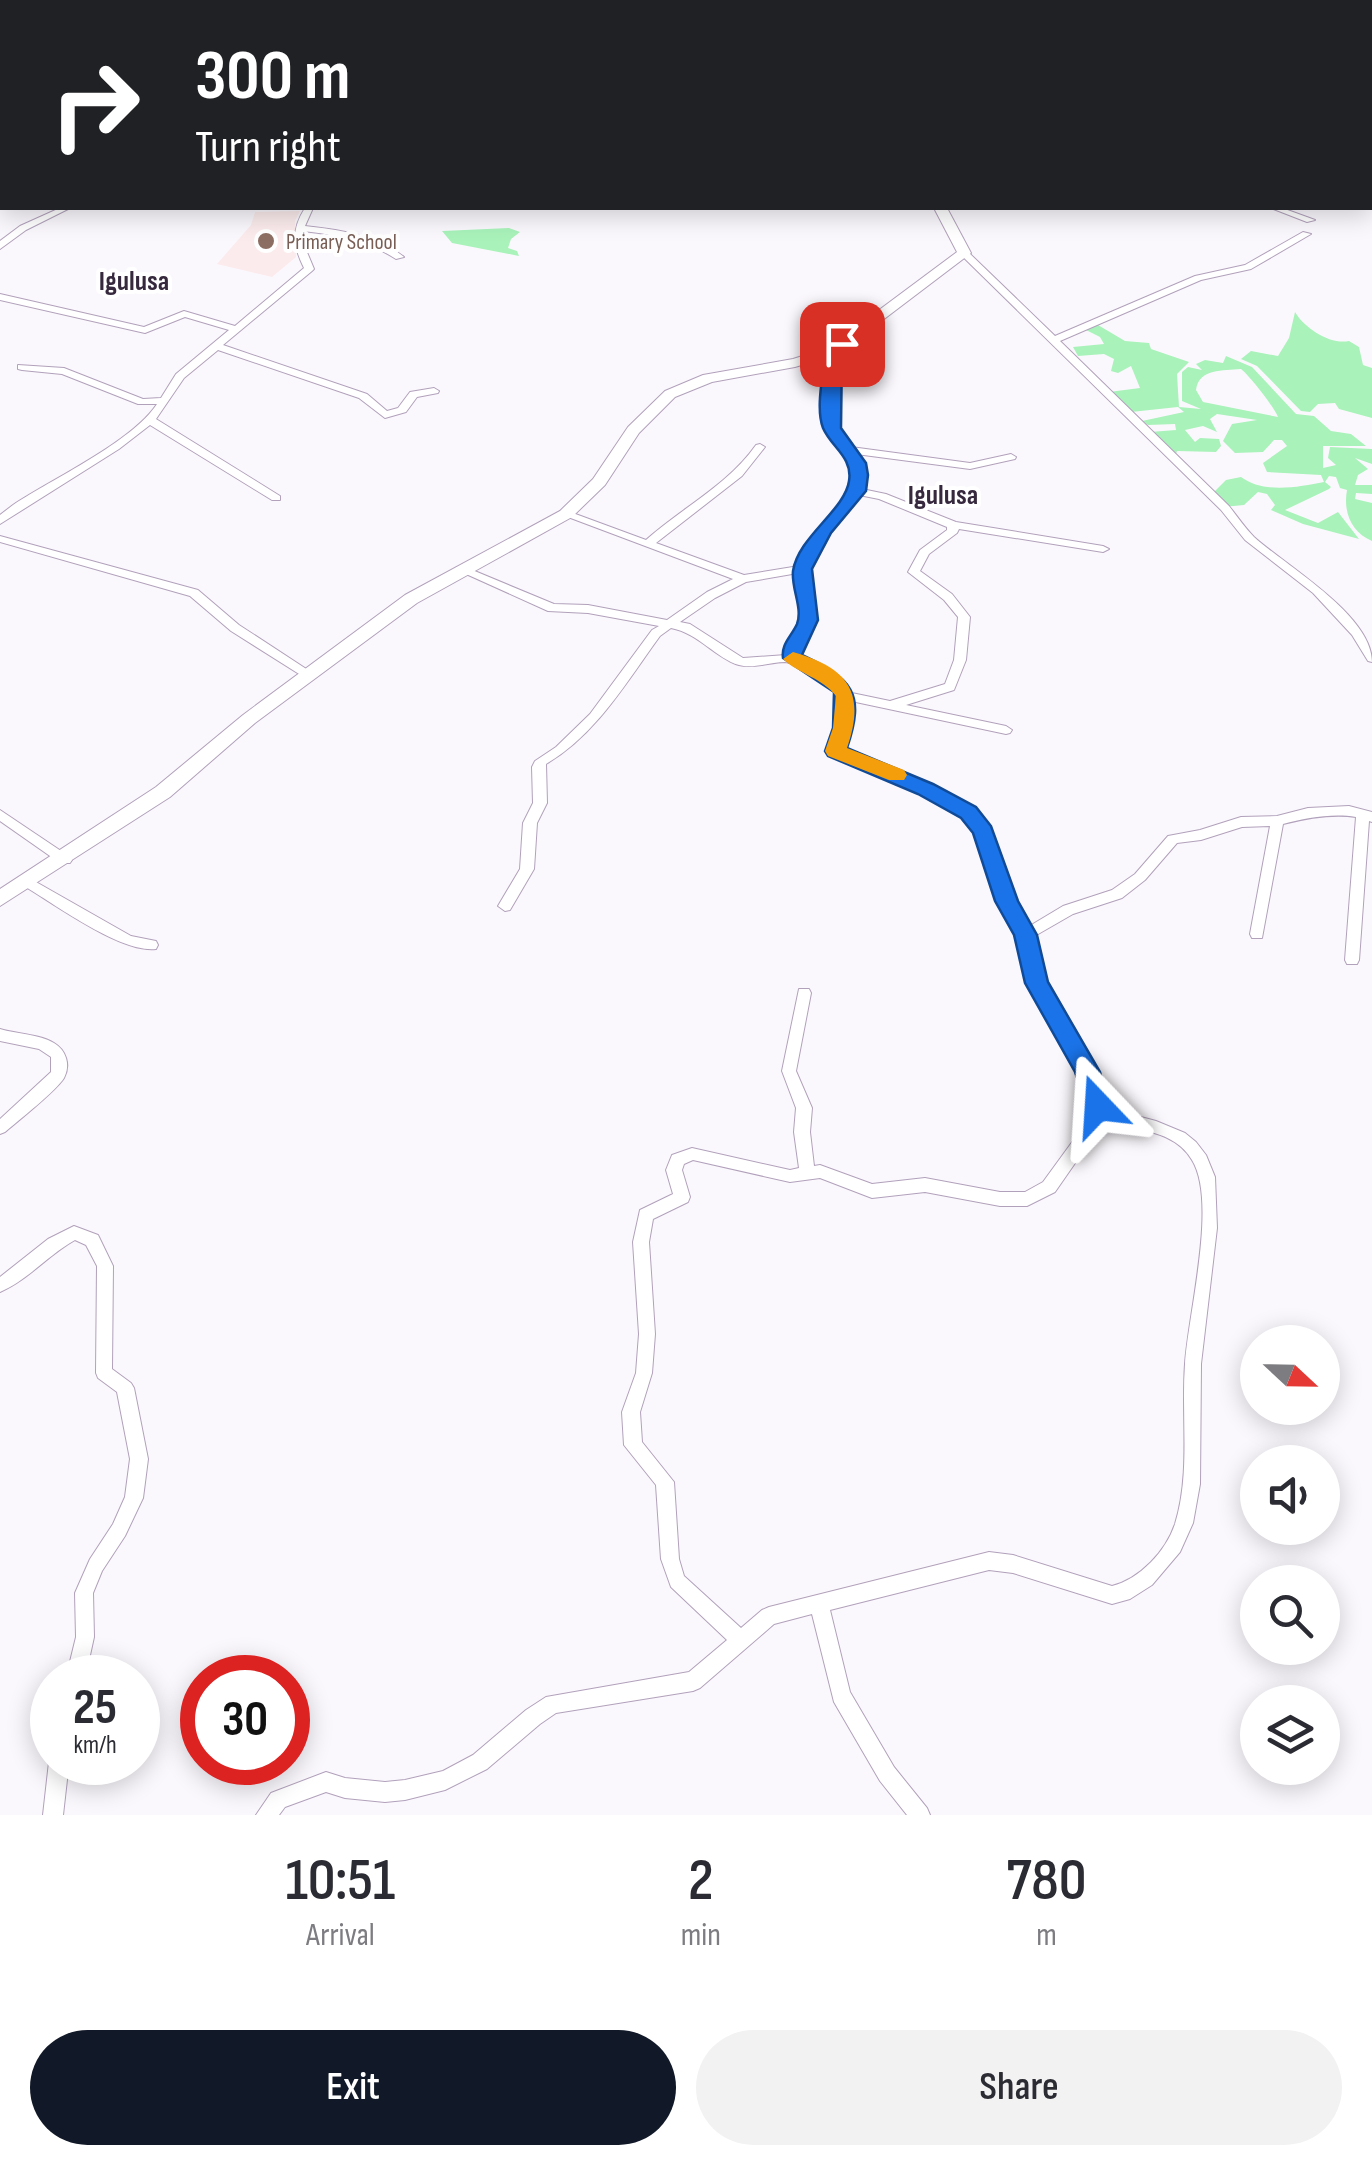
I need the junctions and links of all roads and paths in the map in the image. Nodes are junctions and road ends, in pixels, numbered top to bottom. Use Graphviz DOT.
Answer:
graph roads {
  1 [pos="62,210"];
  2 [pos="307,210"];
  3 [pos="942,210"];
  4 [pos="1281,210"];
  5 [pos="1310,220"];
  6 [pos="299,228"];
  7 [pos="1306,234"];
  8 [pos="0,246"];
  9 [pos="964,252"];
  10 [pos="398,257"];
  11 [pos="0,297"];
  12 [pos="236,329"];
  13 [pos="1055,340"];
  14 [pos="219,348"];
  15 [pos="834,351"];
  16 [pos="22,367"];
  17 [pos="434,391"];
  18 [pos="164,401"];
  19 [pos="150,420"];
  20 [pos="760,447"];
  21 [pos="848,450"];
  22 [pos="1011,457"];
  23 [pos="856,491"];
  24 [pos="276,498"];
  25 [pos="566,514"];
  26 [pos="0,521"];
  27 [pos="953,525"];
  28 [pos="0,539"];
  29 [pos="649,543"];
  30 [pos="1103,549"];
  31 [pos="461,568"];
  32 [pos="803,569"];
  33 [pos="743,579"];
  34 [pos="672,623"];
  35 [pos="1372,629"];
  36 [pos="1356,633"];
  37 [pos="792,658"];
  38 [pos="1372,658"];
  39 [pos="311,676"];
  40 [pos="846,696"];
  41 [pos="891,705"];
  42 [pos="1006,730"];
  43 [pos="0,815"];
  44 [pos="1367,816"];
  45 [pos="1277,821"];
  46 [pos="65,860"];
  47 [pos="29,882"];
  48 [pos="0,900"];
  49 [pos="505,906"];
  50 [pos="1258,934"];
  51 [pos="1026,935"];
  52 [pos="152,945"];
  53 [pos="1352,960"];
  54 [pos="804,993"];
  55 [pos="0,1035"];
  56 [pos="1102,1112"];
  57 [pos="0,1128"];
  58 [pos="806,1171"];
  59 [pos="0,1284"];
  60 [pos="818,1604"];
  61 [pos="740,1639"];
  62 [pos="81,1655"];
  63 [pos="56,1785"];
  64 [pos="53,1815"];
  65 [pos="266,1815"];
  66 [pos="920,1815"];
  1 -- 8 [label="street"];
  2 -- 6 [label="street"];
  3 -- 9 [label="street"];
  4 -- 5 [label="street"];
  6 -- 10 [label="street"];
  6 -- 12 [label="street"];
  7 -- 13 [label="street"];
  9 -- 13 [label="street"];
  9 -- 15 [label="street"];
  11 -- 12 [label="street"];
  12 -- 14 [label="street"];
  13 -- 36 [label="street"];
  14 -- 17 [label="street"];
  14 -- 18 [label="street"];
  15 -- 21 [label="street"];
  15 -- 25 [label="street"];
  16 -- 18 [label="street"];
  18 -- 19 [label="street"];
  19 -- 24 [label="street"];
  19 -- 26 [label="street"];
  20 -- 29 [label="street"];
  21 -- 22 [label="street"];
  21 -- 23 [label="street"];
  23 -- 27 [label="street"];
  23 -- 32 [label="street"];
  25 -- 29 [label="street"];
  25 -- 31 [label="street"];
  27 -- 30 [label="street"];
  27 -- 41 [label="street"];
  28 -- 39 [label="street"];
  29 -- 33 [label="street"];
  31 -- 34 [label="street"];
  31 -- 39 [label="street"];
  32 -- 33 [label="street"];
  32 -- 37 [label="street"];
  33 -- 34 [label="street"];
  34 -- 37 [label="street"];
  34 -- 49 [label="street"];
  35 -- 36 [label="street"];
  36 -- 38 [label="street"];
  37 -- 40 [label="street"];
  39 -- 46 [label="street"];
  40 -- 41 [label="street"];
  40 -- 51 [label="street"];
  41 -- 42 [label="street"];
  43 -- 46 [label="street"];
  44 -- 45 [label="street"];
  44 -- 53 [label="street"];
  45 -- 50 [label="street"];
  45 -- 51 [label="street"];
  46 -- 47 [label="street"];
  47 -- 48 [label="street"];
  47 -- 52 [label="street"];
  51 -- 56 [label="street"];
  54 -- 58 [label="street"];
  55 -- 57 [label="street"];
  56 -- 58 [label="street"];
  56 -- 60 [label="street"];
  58 -- 61 [label="street"];
  59 -- 62 [label="street"];
  60 -- 61 [label="street"];
  60 -- 66 [label="street"];
  61 -- 65 [label="street"];
  63 -- 64 [label="street"];
}
